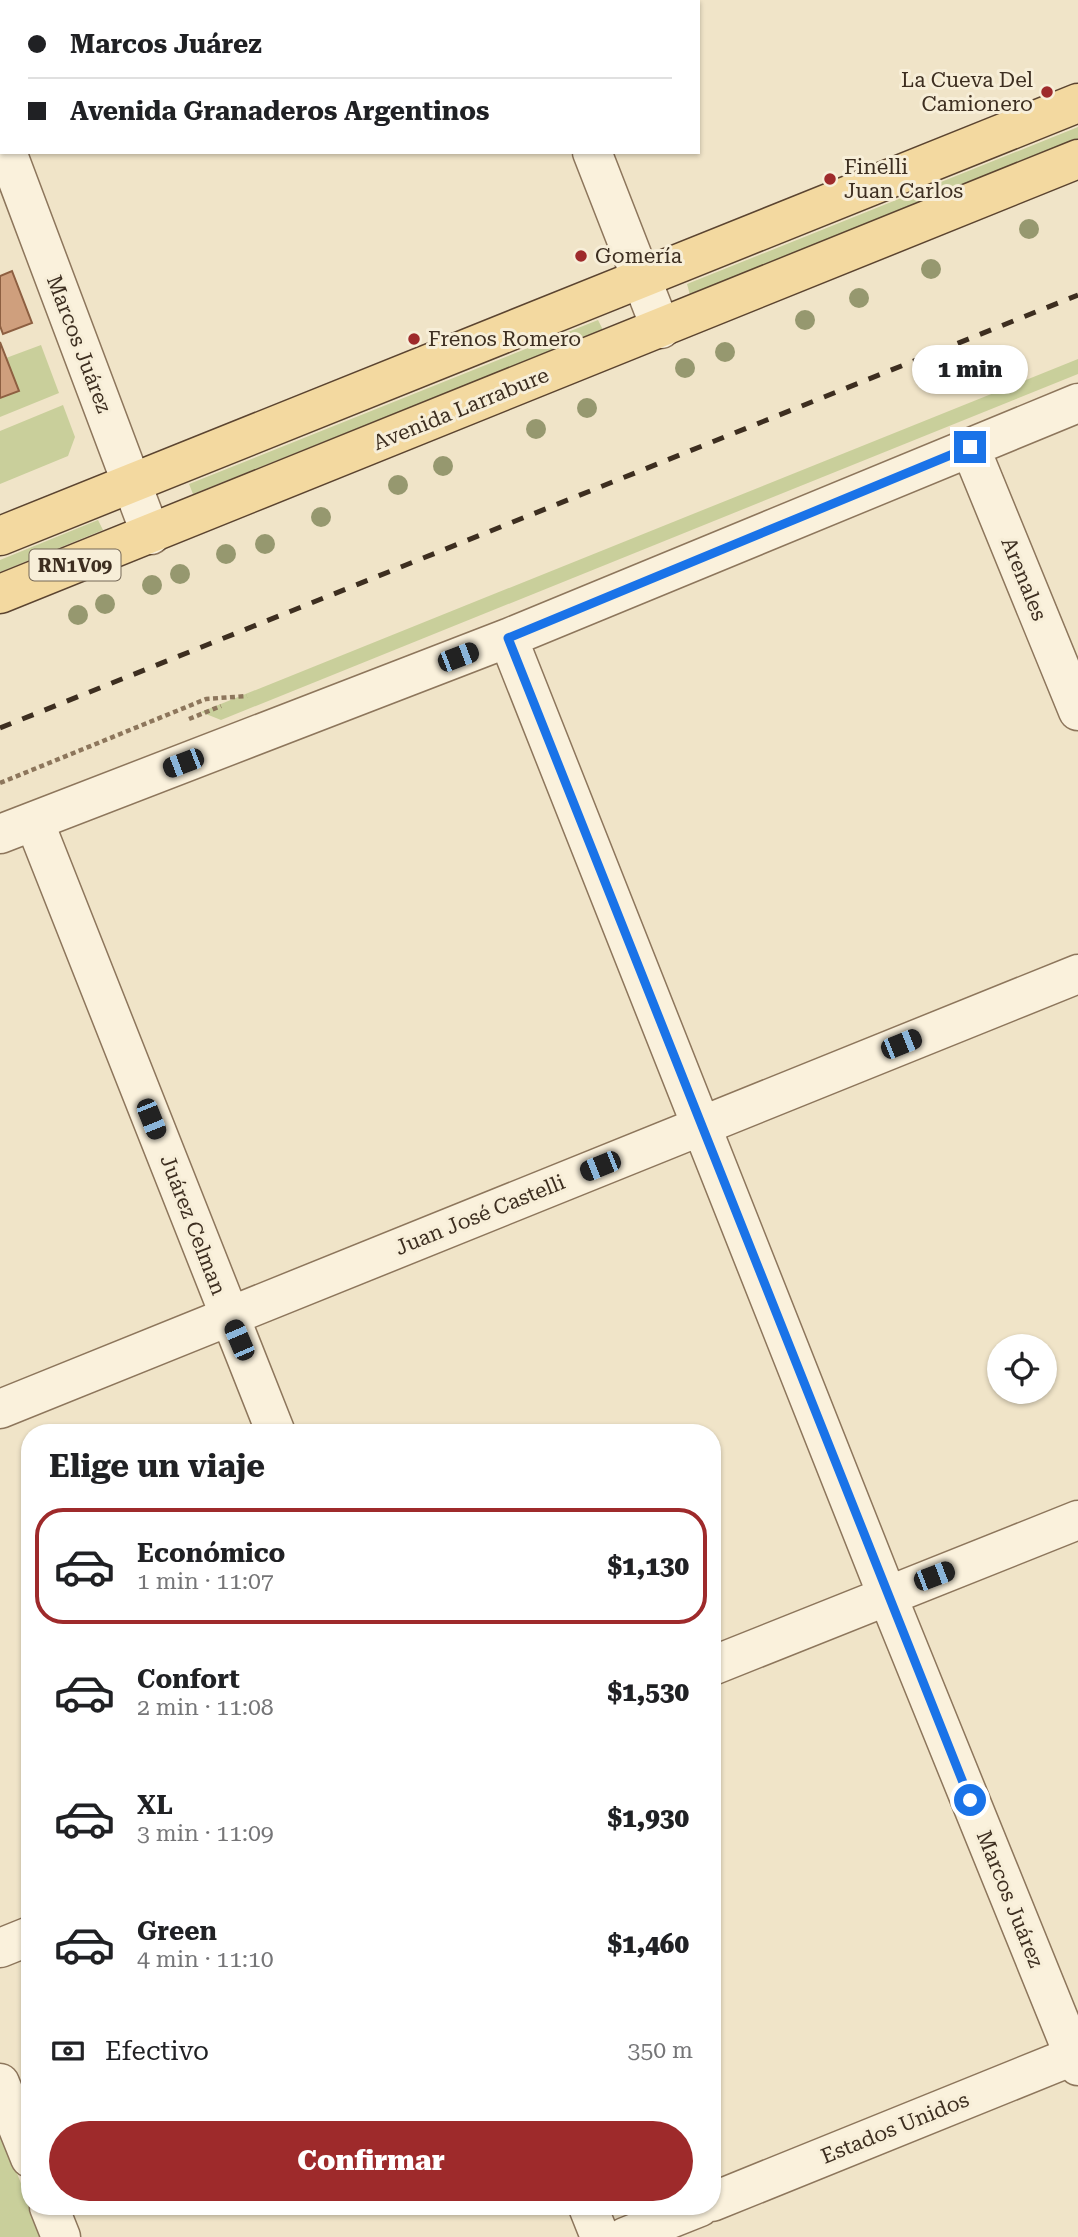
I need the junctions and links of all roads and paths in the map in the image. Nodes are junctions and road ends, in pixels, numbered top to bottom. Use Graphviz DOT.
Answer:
graph roads {
  1 [pos="1078,103"];
  2 [pos="9,154"];
  3 [pos="593,154"];
  4 [pos="1078,159"];
  5 [pos="641,279"];
  6 [pos="661,329"];
  7 [pos="1078,402"];
  8 [pos="970,447"];
  9 [pos="131,484"];
  10 [pos="150,535"];
  11 [pos="0,536"];
  12 [pos="0,594"];
  13 [pos="508,638"];
  14 [pos="247,696"];
  15 [pos="1078,711"];
  16 [pos="0,783"];
  17 [pos="17,827"];
  18 [pos="1078,974"];
  19 [pos="699,1125"];
  20 [pos="229,1317"];
  21 [pos="0,1409"];
  22 [pos="272,1424"];
  23 [pos="1078,1520"];
  24 [pos="887,1595"];
  25 [pos="721,1662"];
  26 [pos="21,1940"];
  27 [pos="0,1948"];
  28 [pos="1077,2059"];
  29 [pos="0,2083"];
  30 [pos="21,2136"];
  31 [pos="721,2198"];
  32 [pos="52,2215"];
  33 [pos="591,2215"];
  34 [pos="680,2215"];
  35 [pos="61,2237"];
  36 [pos="600,2237"];
  37 [pos="625,2237"];
  1 -- 5 [label="main road, RN1V09"];
  2 -- 9 [label="street, Marcos Juárez"];
  3 -- 5 [label="street"];
  4 -- 6 [label="main road, Avenida Larrabure / RN1V09"];
  5 -- 6 [label="street"];
  5 -- 9 [label="main road, RN1V09"];
  6 -- 10 [label="main road, Avenida Larrabure / RN1V09"];
  7 -- 8 [label="street"];
  8 -- 13 [label="street"];
  8 -- 15 [label="street, Arenales"];
  9 -- 10 [label="street, Marcos Juárez"];
  9 -- 11 [label="main road, RN1V09"];
  10 -- 12 [label="main road, Avenida Larrabure / RN1V09"];
  13 -- 17 [label="street"];
  13 -- 19 [label="street, Marcos Juárez"];
  14 -- 16 [label="path"];
  17 -- 20 [label="street, Juárez Celman"];
  18 -- 19 [label="street, Juan José Castelli"];
  19 -- 20 [label="street, Juan José Castelli"];
  19 -- 24 [label="street, Marcos Juárez"];
  20 -- 21 [label="street, Juan José Castelli"];
  20 -- 22 [label="street, Juárez Celman"];
  23 -- 24 [label="street"];
  24 -- 25 [label="street"];
  24 -- 28 [label="street, Marcos Juárez"];
  26 -- 27 [label="street"];
  28 -- 31 [label="street, Estados Unidos"];
  29 -- 30 [label="street"];
  32 -- 35 [label="street"];
  33 -- 36 [label="street"];
  34 -- 37 [label="street"];
}
